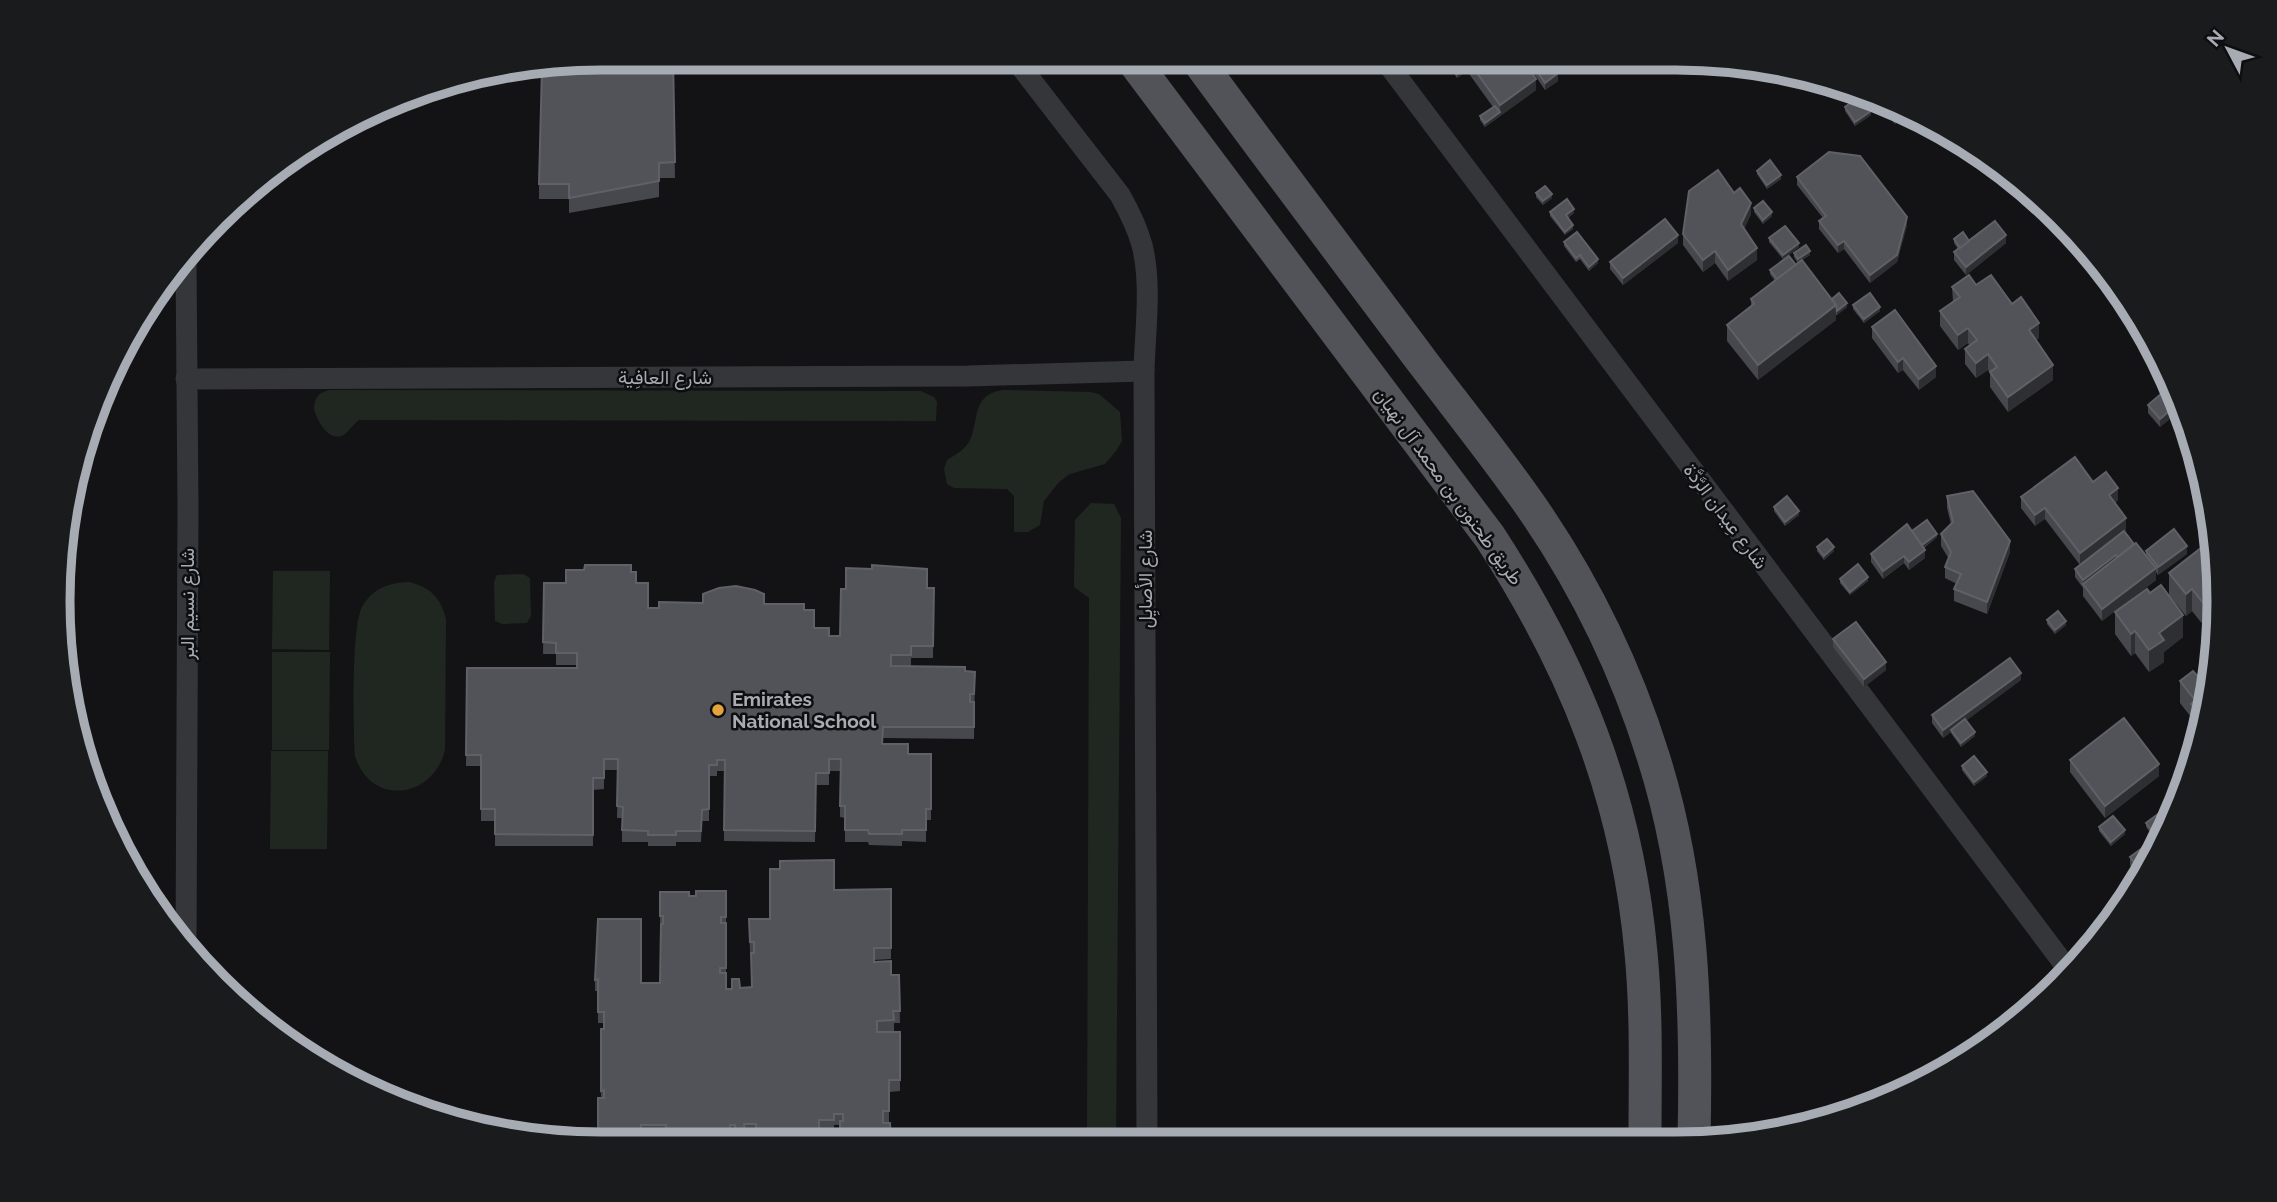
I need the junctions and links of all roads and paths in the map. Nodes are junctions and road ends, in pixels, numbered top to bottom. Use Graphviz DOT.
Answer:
graph roads {
  1 [pos="1023,70"];
  2 [pos="1140,70"];
  3 [pos="1205,70"];
  4 [pos="1392,70"];
  5 [pos="186,271"];
  6 [pos="1144,371"];
  7 [pos="186,380"];
  8 [pos="186,931"];
  9 [pos="2063,963"];
  10 [pos="1694,1131"];
  11 [pos="1147,1132"];
  12 [pos="1645,1132"];
  1 -- 6 [label="street, شارع الأصايِل"];
  2 -- 12 [label="main road, طريق طحنون بن محمد آل نهيان"];
  3 -- 10 [label="main road"];
  4 -- 9 [label="street, شارع عِيدان الرَّدَّة"];
  5 -- 7 [label="street, شارع نسيم البر"];
  6 -- 7 [label="street, شارع العافِية"];
  6 -- 11 [label="street, شارع الأصايِل"];
  7 -- 8 [label="street, شارع نسيم البر"];
}
